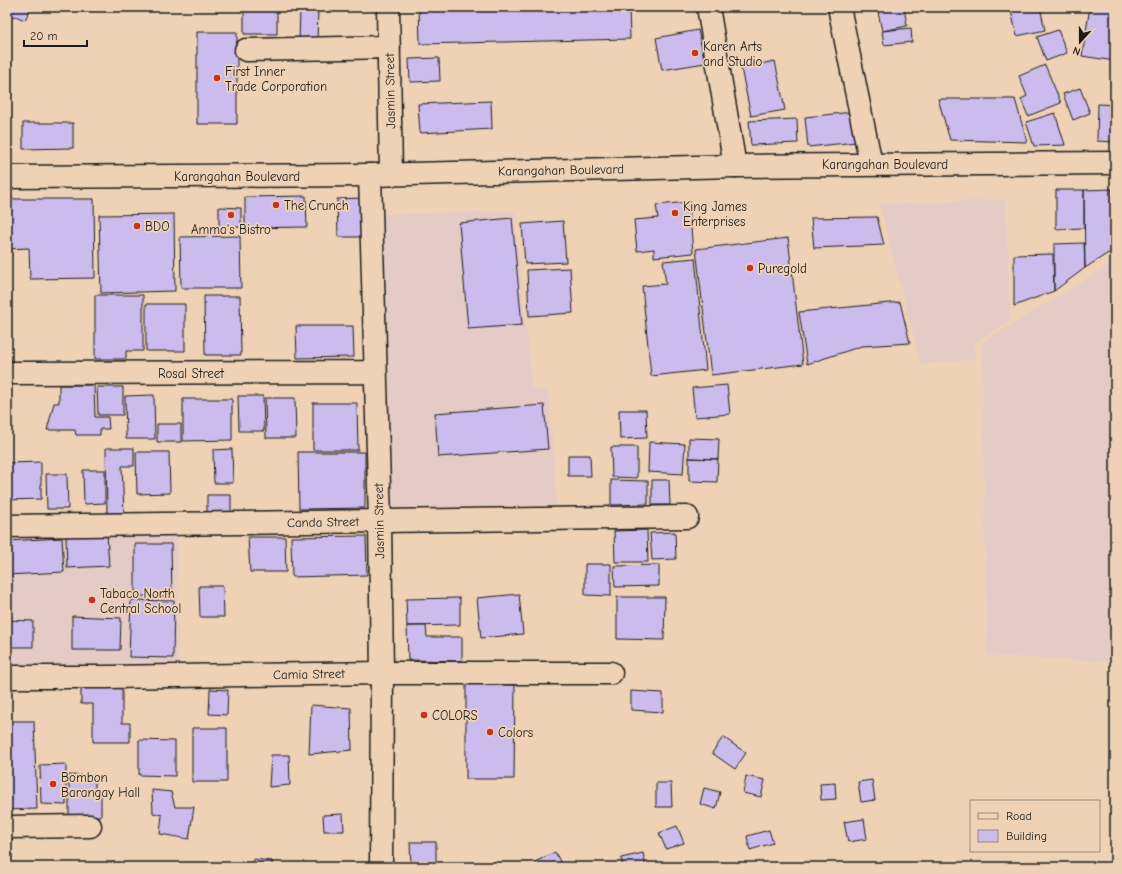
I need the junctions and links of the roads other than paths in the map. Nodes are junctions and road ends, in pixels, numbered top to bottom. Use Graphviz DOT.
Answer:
graph roads {
  1 [pos="388,7"];
  2 [pos="708,7"];
  3 [pos="839,7"];
  4 [pos="389,47"];
  5 [pos="246,50"];
  6 [pos="1115,163"];
  7 [pos="871,164"];
  8 [pos="735,166"];
  9 [pos="391,174"];
  10 [pos="370,175"];
  11 [pos="7,177"];
  12 [pos="375,372"];
  13 [pos="7,373"];
  14 [pos="687,517"];
  15 [pos="380,521"];
  16 [pos="7,526"];
  17 [pos="382,673"];
  18 [pos="611,673"];
  19 [pos="7,677"];
  20 [pos="90,826"];
  21 [pos="7,827"];
  22 [pos="381,867"];
  1 -- 4 [label="street, Jasmin Street"];
  2 -- 8 [label="street"];
  3 -- 7 [label="street"];
  4 -- 5 [label="street"];
  4 -- 9 [label="street, Jasmin Street"];
  6 -- 7 [label="street, Karangahan Boulevard"];
  7 -- 8 [label="street, Karangahan Boulevard"];
  8 -- 9 [label="street, Karangahan Boulevard"];
  9 -- 10 [label="street, Karangahan Boulevard"];
  10 -- 11 [label="street, Karangahan Boulevard"];
  10 -- 12 [label="street, Jasmin Street"];
  12 -- 13 [label="street, Rosal Street"];
  12 -- 15 [label="street, Jasmin Street"];
  14 -- 15 [label="street, Canda Street"];
  15 -- 16 [label="street, Canda Street"];
  15 -- 17 [label="street, Jasmin Street"];
  17 -- 18 [label="street, Camia Street"];
  17 -- 19 [label="street, Camia Street"];
  17 -- 22 [label="street, Jasmin Street"];
  20 -- 21 [label="street"];
}
